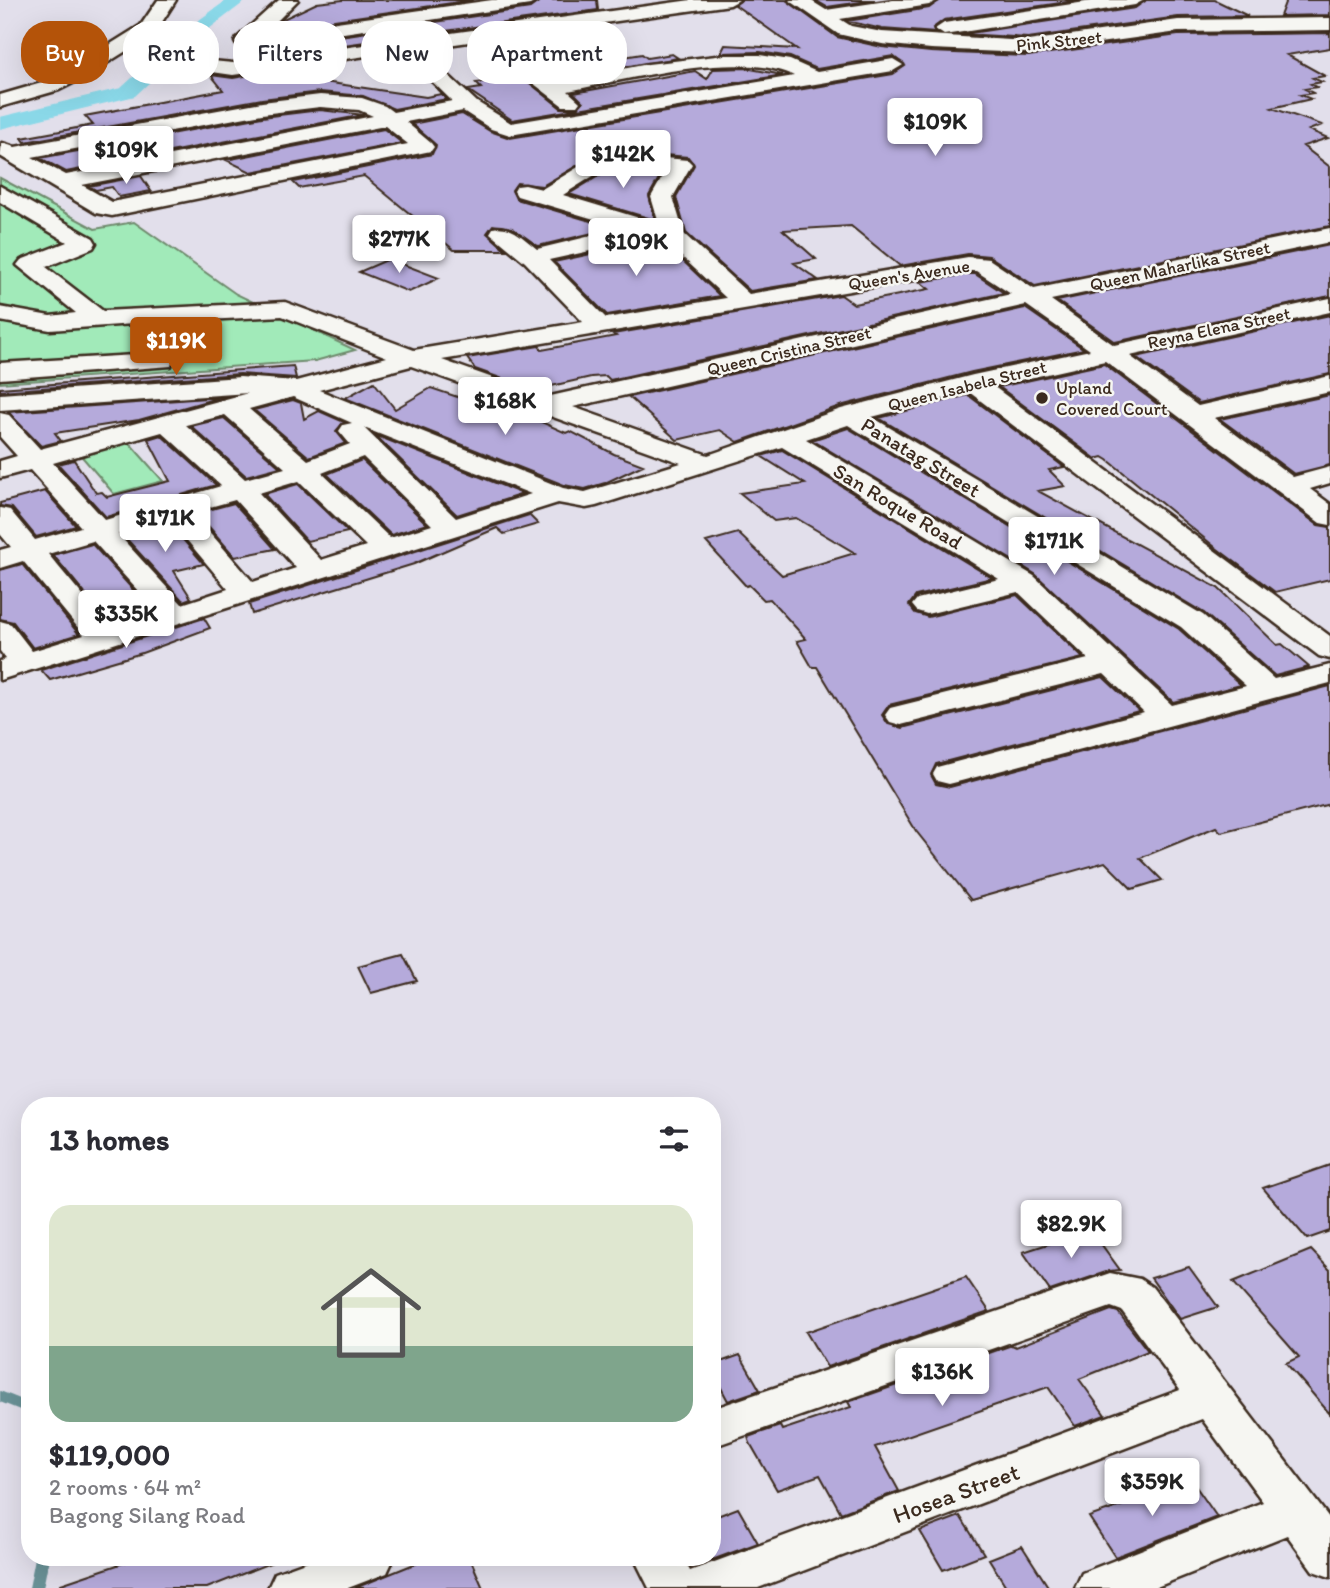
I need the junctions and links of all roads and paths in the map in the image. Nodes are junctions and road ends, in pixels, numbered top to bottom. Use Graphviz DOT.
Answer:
graph roads {
  1 [pos="167,0"];
  2 [pos="312,0"];
  3 [pos="530,0"];
  4 [pos="730,0"];
  5 [pos="798,0"];
  6 [pos="929,0"];
  7 [pos="1135,0"];
  8 [pos="288,2"];
  9 [pos="821,16"];
  10 [pos="267,21"];
  11 [pos="1330,23"];
  12 [pos="347,26"];
  13 [pos="453,37"];
  14 [pos="882,38"];
  15 [pos="233,50"];
  16 [pos="893,65"];
  17 [pos="233,69"];
  18 [pos="628,75"];
  19 [pos="812,77"];
  20 [pos="447,84"];
  21 [pos="547,84"];
  22 [pos="552,88"];
  23 [pos="0,101"];
  24 [pos="468,104"];
  25 [pos="155,106"];
  26 [pos="585,115"];
  27 [pos="391,119"];
  28 [pos="76,121"];
  29 [pos="171,125"];
  30 [pos="91,140"];
  31 [pos="64,182"];
  32 [pos="524,191"];
  33 [pos="0,193"];
  34 [pos="547,196"];
  35 [pos="645,227"];
  36 [pos="501,233"];
  37 [pos="1330,235"];
  38 [pos="673,236"];
  39 [pos="533,257"];
  40 [pos="1030,297"];
  41 [pos="744,302"];
  42 [pos="1330,305"];
  43 [pos="0,314"];
  44 [pos="176,314"];
  45 [pos="98,318"];
  46 [pos="50,323"];
  47 [pos="0,326"];
  48 [pos="601,327"];
  49 [pos="1108,352"];
  50 [pos="412,359"];
  51 [pos="0,371"];
  52 [pos="973,383"];
  53 [pos="1330,384"];
  54 [pos="294,388"];
  55 [pos="0,402"];
  56 [pos="229,405"];
  57 [pos="547,405"];
  58 [pos="334,407"];
  59 [pos="850,415"];
  60 [pos="1193,415"];
  61 [pos="0,421"];
  62 [pos="167,422"];
  63 [pos="783,437"];
  64 [pos="366,447"];
  65 [pos="35,459"];
  66 [pos="708,464"];
  67 [pos="0,470"];
  68 [pos="304,471"];
  69 [pos="1330,475"];
  70 [pos="1289,485"];
  71 [pos="240,489"];
  72 [pos="557,495"];
  73 [pos="174,508"];
  74 [pos="0,516"];
  75 [pos="1330,517"];
  76 [pos="101,529"];
  77 [pos="451,529"];
  78 [pos="31,550"];
  79 [pos="386,550"];
  80 [pos="0,559"];
  81 [pos="316,572"];
  82 [pos="1024,582"];
  83 [pos="247,593"];
  84 [pos="927,605"];
  85 [pos="176,615"];
  86 [pos="0,630"];
  87 [pos="103,638"];
  88 [pos="1330,650"];
  89 [pos="1111,663"];
  90 [pos="13,667"];
  91 [pos="1330,674"];
  92 [pos="1268,690"];
  93 [pos="901,715"];
  94 [pos="1166,716"];
  95 [pos="949,774"];
  96 [pos="1211,1397"];
  97 [pos="721,1425"];
  98 [pos="1296,1510"];
  99 [pos="1330,1556"];
  100 [pos="349,1566"];
  101 [pos="662,1566"];
  102 [pos="292,1588"];
  103 [pos="674,1588"];
  104 [pos="701,1588"];
  105 [pos="1099,1588"];
  1 -- 23 [label="street"];
  2 -- 8 [label="street"];
  3 -- 12 [label="street"];
  4 -- 13 [label="street"];
  5 -- 9 [label="street, Pink Street"];
  6 -- 9 [label="street"];
  7 -- 14 [label="street"];
  8 -- 10 [label="street"];
  9 -- 14 [label="street, Pink Street"];
  11 -- 14 [label="street, Pink Street"];
  15 -- 17 [label="street"];
  16 -- 19 [label="street"];
  18 -- 19 [label="street"];
  18 -- 22 [label="street"];
  19 -- 26 [label="street"];
  20 -- 24 [label="street"];
  21 -- 22 [label="street"];
  22 -- 26 [label="street"];
  24 -- 26 [label="street"];
  24 -- 27 [label="street"];
  25 -- 29 [label="street"];
  27 -- 29 [label="street"];
  27 -- 31 [label="street"];
  27 -- 31 [label="street"];
  28 -- 30 [label="street"];
  29 -- 30 [label="street"];
  30 -- 31 [label="street"];
  32 -- 34 [label="street"];
  33 -- 45 [label="street"];
  34 -- 35 [label="street"];
  34 -- 38 [label="street"];
  35 -- 38 [label="street"];
  35 -- 39 [label="street"];
  36 -- 39 [label="street"];
  37 -- 40 [label="street, Queen Maharlika Street"];
  38 -- 41 [label="street"];
  39 -- 48 [label="street"];
  40 -- 41 [label="street, Queen's Avenue"];
  40 -- 49 [label="street, Queen's Avenue"];
  40 -- 57 [label="street, Queen Cristina Street"];
  41 -- 48 [label="street, Queen's Avenue"];
  42 -- 49 [label="street, Reyna Elena Street"];
  43 -- 46 [label="street"];
  44 -- 45 [label="street"];
  44 -- 50 [label="street"];
  44 -- 51 [label="street"];
  45 -- 46 [label="street"];
  46 -- 47 [label="street"];
  48 -- 50 [label="street, Queen's Avenue"];
  49 -- 52 [label="street, Queen Isabela Street"];
  49 -- 60 [label="street, Queen's Avenue"];
  50 -- 54 [label="street, Queen's Avenue"];
  50 -- 57 [label="street"];
  52 -- 59 [label="street, Queen Isabela Street"];
  52 -- 88 [label="street"];
  53 -- 60 [label="street"];
  54 -- 55 [label="street"];
  54 -- 56 [label="street, Queen's Avenue"];
  54 -- 58 [label="street"];
  56 -- 62 [label="street, Queen's Avenue"];
  56 -- 68 [label="street"];
  57 -- 66 [label="street"];
  58 -- 64 [label="street"];
  58 -- 72 [label="street"];
  59 -- 63 [label="street, Queen Isabela Street"];
  59 -- 92 [label="street, Panatag Street"];
  60 -- 70 [label="street, Queen's Avenue"];
  61 -- 65 [label="street"];
  62 -- 65 [label="street, Queen's Avenue"];
  62 -- 71 [label="street"];
  63 -- 66 [label="street, Queen Isabela Street"];
  63 -- 82 [label="street, San Roque Road"];
  64 -- 68 [label="street"];
  64 -- 77 [label="street"];
  65 -- 67 [label="street, Queen's Avenue"];
  65 -- 76 [label="street"];
  66 -- 72 [label="street, Queen Isabela Street"];
  68 -- 71 [label="street"];
  68 -- 79 [label="street"];
  69 -- 70 [label="street"];
  70 -- 75 [label="street, Queen's Avenue"];
  71 -- 73 [label="street"];
  71 -- 81 [label="street"];
  72 -- 77 [label="street"];
  73 -- 76 [label="street"];
  73 -- 83 [label="street"];
  74 -- 78 [label="street"];
  76 -- 78 [label="street"];
  76 -- 85 [label="street"];
  77 -- 79 [label="street"];
  78 -- 80 [label="street"];
  78 -- 87 [label="street"];
  79 -- 81 [label="street"];
  81 -- 83 [label="street"];
  82 -- 84 [label="street"];
  82 -- 89 [label="street, San Roque Road"];
  83 -- 85 [label="street"];
  85 -- 87 [label="street"];
  86 -- 90 [label="street"];
  87 -- 90 [label="street"];
  89 -- 93 [label="street"];
  89 -- 94 [label="street, San Roque Road"];
  91 -- 92 [label="street"];
  92 -- 94 [label="street"];
  94 -- 95 [label="street"];
  96 -- 97 [label="street"];
  96 -- 98 [label="street"];
  96 -- 104 [label="street, Hosea Street"];
  98 -- 99 [label="street"];
  98 -- 105 [label="street"];
  100 -- 102 [label="street"];
  101 -- 103 [label="street"];
}
